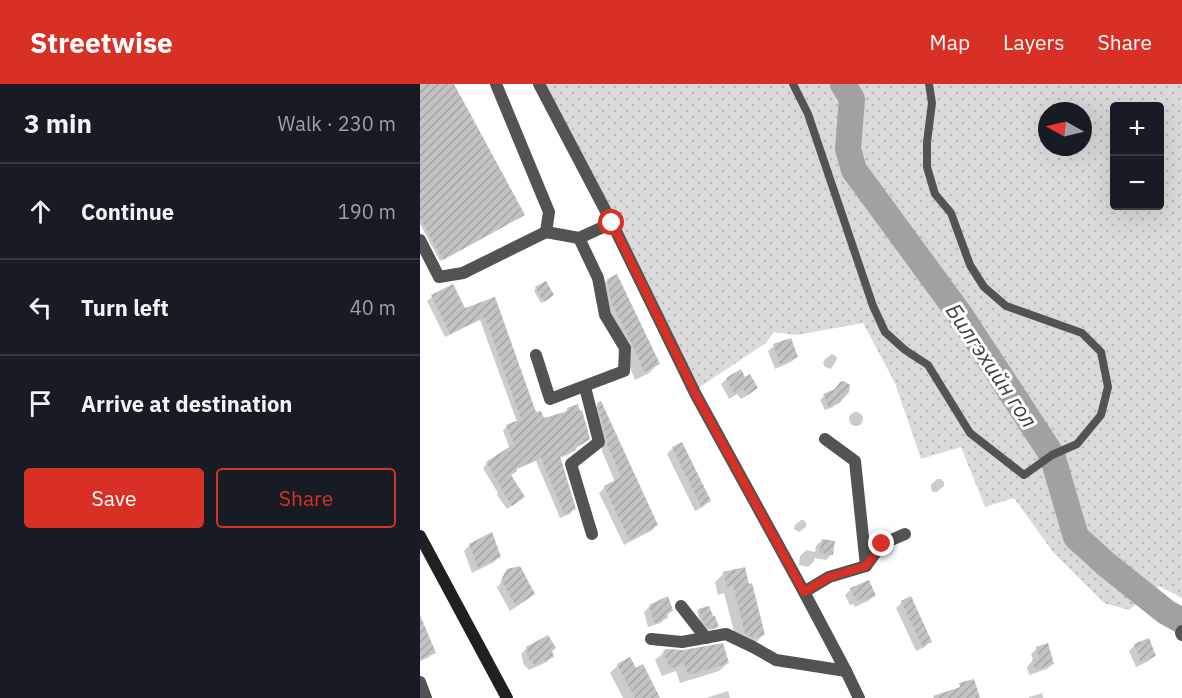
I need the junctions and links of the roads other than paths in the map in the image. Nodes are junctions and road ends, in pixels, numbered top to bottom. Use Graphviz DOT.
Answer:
graph roads {
  1 [pos="496,84"];
  2 [pos="539,84"];
  3 [pos="793,84"];
  4 [pos="929,84"];
  5 [pos="612,223"];
  6 [pos="546,232"];
  7 [pos="579,238"];
  8 [pos="420,240"];
  9 [pos="536,354"];
  10 [pos="585,387"];
  11 [pos="825,439"];
  12 [pos="592,534"];
  13 [pos="904,534"];
  14 [pos="420,536"];
  15 [pos="866,566"];
  16 [pos="804,592"];
  17 [pos="681,606"];
  18 [pos="706,638"];
  19 [pos="651,639"];
  20 [pos="846,671"];
  21 [pos="420,682"];
  22 [pos="426,698"];
  23 [pos="507,698"];
  24 [pos="859,698"];
  1 -- 6 [label="street"];
  2 -- 5 [label="street"];
  3 -- 4 [label="lane"];
  5 -- 7 [label="street"];
  5 -- 16 [label="street"];
  6 -- 7 [label="street"];
  6 -- 8 [label="street"];
  7 -- 10 [label="street"];
  9 -- 10 [label="street"];
  10 -- 12 [label="street"];
  11 -- 15 [label="street"];
  13 -- 15 [label="street"];
  14 -- 23 [label="main road"];
  15 -- 16 [label="street"];
  16 -- 20 [label="street"];
  17 -- 18 [label="street"];
  18 -- 19 [label="street"];
  18 -- 20 [label="street"];
  20 -- 24 [label="street"];
  21 -- 22 [label="street"];
}
